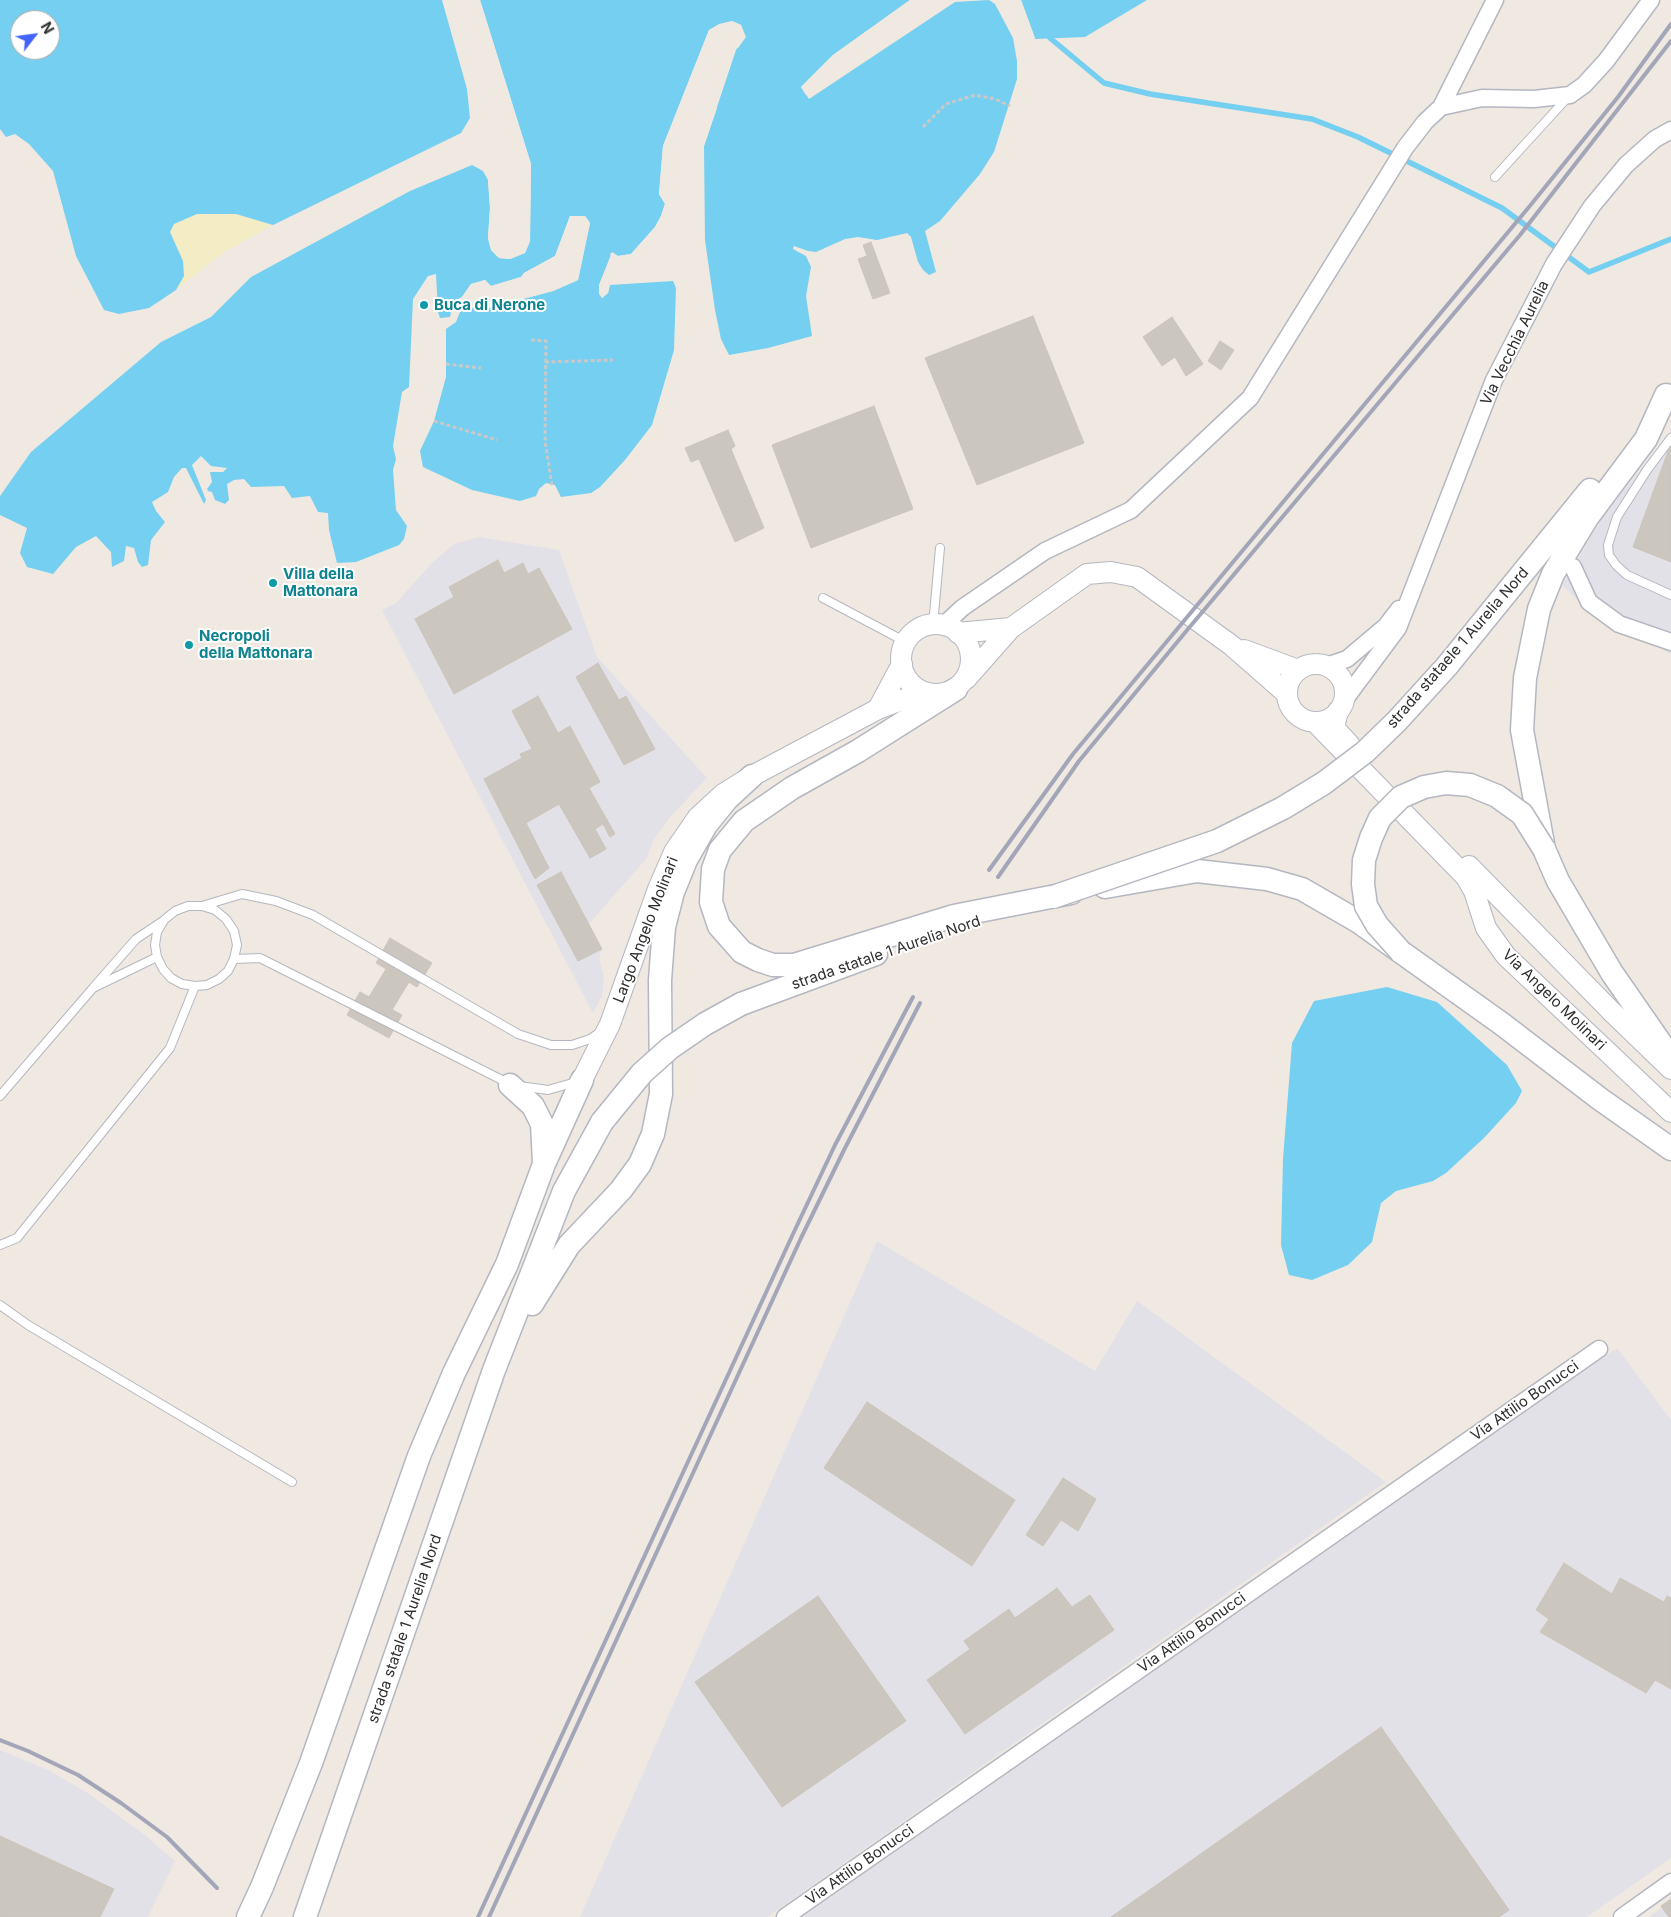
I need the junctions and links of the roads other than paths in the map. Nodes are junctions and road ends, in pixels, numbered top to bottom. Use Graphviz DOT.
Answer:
graph roads {
  1 [pos="1495,0"];
  2 [pos="1651,0"];
  3 [pos="1570,95"];
  4 [pos="1441,107"];
  5 [pos="1671,130"];
  6 [pos="1495,177"];
  7 [pos="1669,392"];
  8 [pos="1671,438"];
  9 [pos="940,548"];
  10 [pos="1573,567"];
  11 [pos="1411,590"];
  12 [pos="1671,595"];
  13 [pos="823,598"];
  14 [pos="945,628"];
  15 [pos="1011,628"];
  16 [pos="906,642"];
  17 [pos="1671,642"];
  18 [pos="1230,645"];
  19 [pos="902,664"];
  20 [pos="1326,666"];
  21 [pos="1298,670"];
  22 [pos="961,684"];
  23 [pos="923,692"];
  24 [pos="1287,694"];
  25 [pos="1341,707"];
  26 [pos="878,709"];
  27 [pos="1315,722"];
  28 [pos="752,776"];
  29 [pos="1544,849"];
  30 [pos="1053,896"];
  31 [pos="1031,902"];
  32 [pos="202,906"];
  33 [pos="164,920"];
  34 [pos="1401,952"];
  35 [pos="157,957"];
  36 [pos="234,959"];
  37 [pos="195,986"];
  38 [pos="93,988"];
  39 [pos="610,1024"];
  40 [pos="1671,1058"];
  41 [pos="1671,1069"];
  42 [pos="582,1080"];
  43 [pos="510,1084"];
  44 [pos="0,1096"];
  45 [pos="1671,1112"];
  46 [pos="1671,1149"];
  47 [pos="544,1164"];
  48 [pos="0,1244"];
  49 [pos="0,1305"];
  50 [pos="506,1341"];
  51 [pos="1600,1348"];
  52 [pos="292,1482"];
  53 [pos="1671,1882"];
  54 [pos="248,1917"];
  55 [pos="305,1917"];
  56 [pos="786,1917"];
  57 [pos="1622,1917"];
  1 -- 4 [label="street"];
  2 -- 3 [label="street"];
  3 -- 4 [label="street"];
  3 -- 6 [label="lane"];
  4 -- 14 [label="street"];
  5 -- 11 [label="street, Via Vecchia Aurelia"];
  7 -- 29 [label="main road"];
  7 -- 30 [label="main road, strada stataele 1 Aurelia Nord, bridge"];
  8 -- 12 [label="lane"];
  9 -- 14 [label="lane"];
  10 -- 17 [label="street"];
  11 -- 20 [label="street, Via Vecchia Aurelia"];
  11 -- 25 [label="street, Via Vecchia Aurelia"];
  13 -- 16 [label="lane"];
  14 -- 15 [label="street"];
  14 -- 16 [label="street"];
  14 -- 22 [label="street"];
  15 -- 18 [label="street"];
  15 -- 22 [label="street"];
  16 -- 19 [label="street"];
  18 -- 21 [label="street"];
  18 -- 24 [label="street"];
  19 -- 23 [label="street"];
  19 -- 26 [label="street"];
  20 -- 21 [label="street"];
  20 -- 25 [label="street"];
  21 -- 24 [label="street"];
  22 -- 23 [label="street"];
  22 -- 31 [label="main road"];
  23 -- 26 [label="street"];
  24 -- 27 [label="street"];
  25 -- 27 [label="street"];
  25 -- 41 [label="street, Via Angelo Molinari"];
  26 -- 28 [label="street"];
  27 -- 45 [label="street, Via Angelo Molinari"];
  28 -- 39 [label="street, Largo Angelo Molinari"];
  28 -- 50 [label="main road"];
  29 -- 34 [label="main road, bridge"];
  29 -- 40 [label="main road"];
  30 -- 31 [label="main road"];
  30 -- 34 [label="main road, bridge"];
  31 -- 50 [label="main road, strada statale 1 Aurelia Nord, bridge"];
  32 -- 33 [label="lane"];
  32 -- 36 [label="lane"];
  32 -- 39 [label="lane"];
  33 -- 35 [label="lane"];
  33 -- 38 [label="lane"];
  34 -- 46 [label="main road"];
  35 -- 37 [label="lane"];
  35 -- 38 [label="lane"];
  36 -- 37 [label="lane"];
  36 -- 43 [label="lane"];
  37 -- 48 [label="lane"];
  38 -- 44 [label="lane"];
  39 -- 42 [label="street, Largo Angelo Molinari"];
  42 -- 43 [label="lane"];
  42 -- 47 [label="main road"];
  43 -- 47 [label="main road"];
  47 -- 54 [label="main road"];
  49 -- 52 [label="lane"];
  50 -- 55 [label="main road, strada statale 1 Aurelia Nord"];
  51 -- 56 [label="street, Via Attilio Bonucci"];
  53 -- 57 [label="street"];
}
